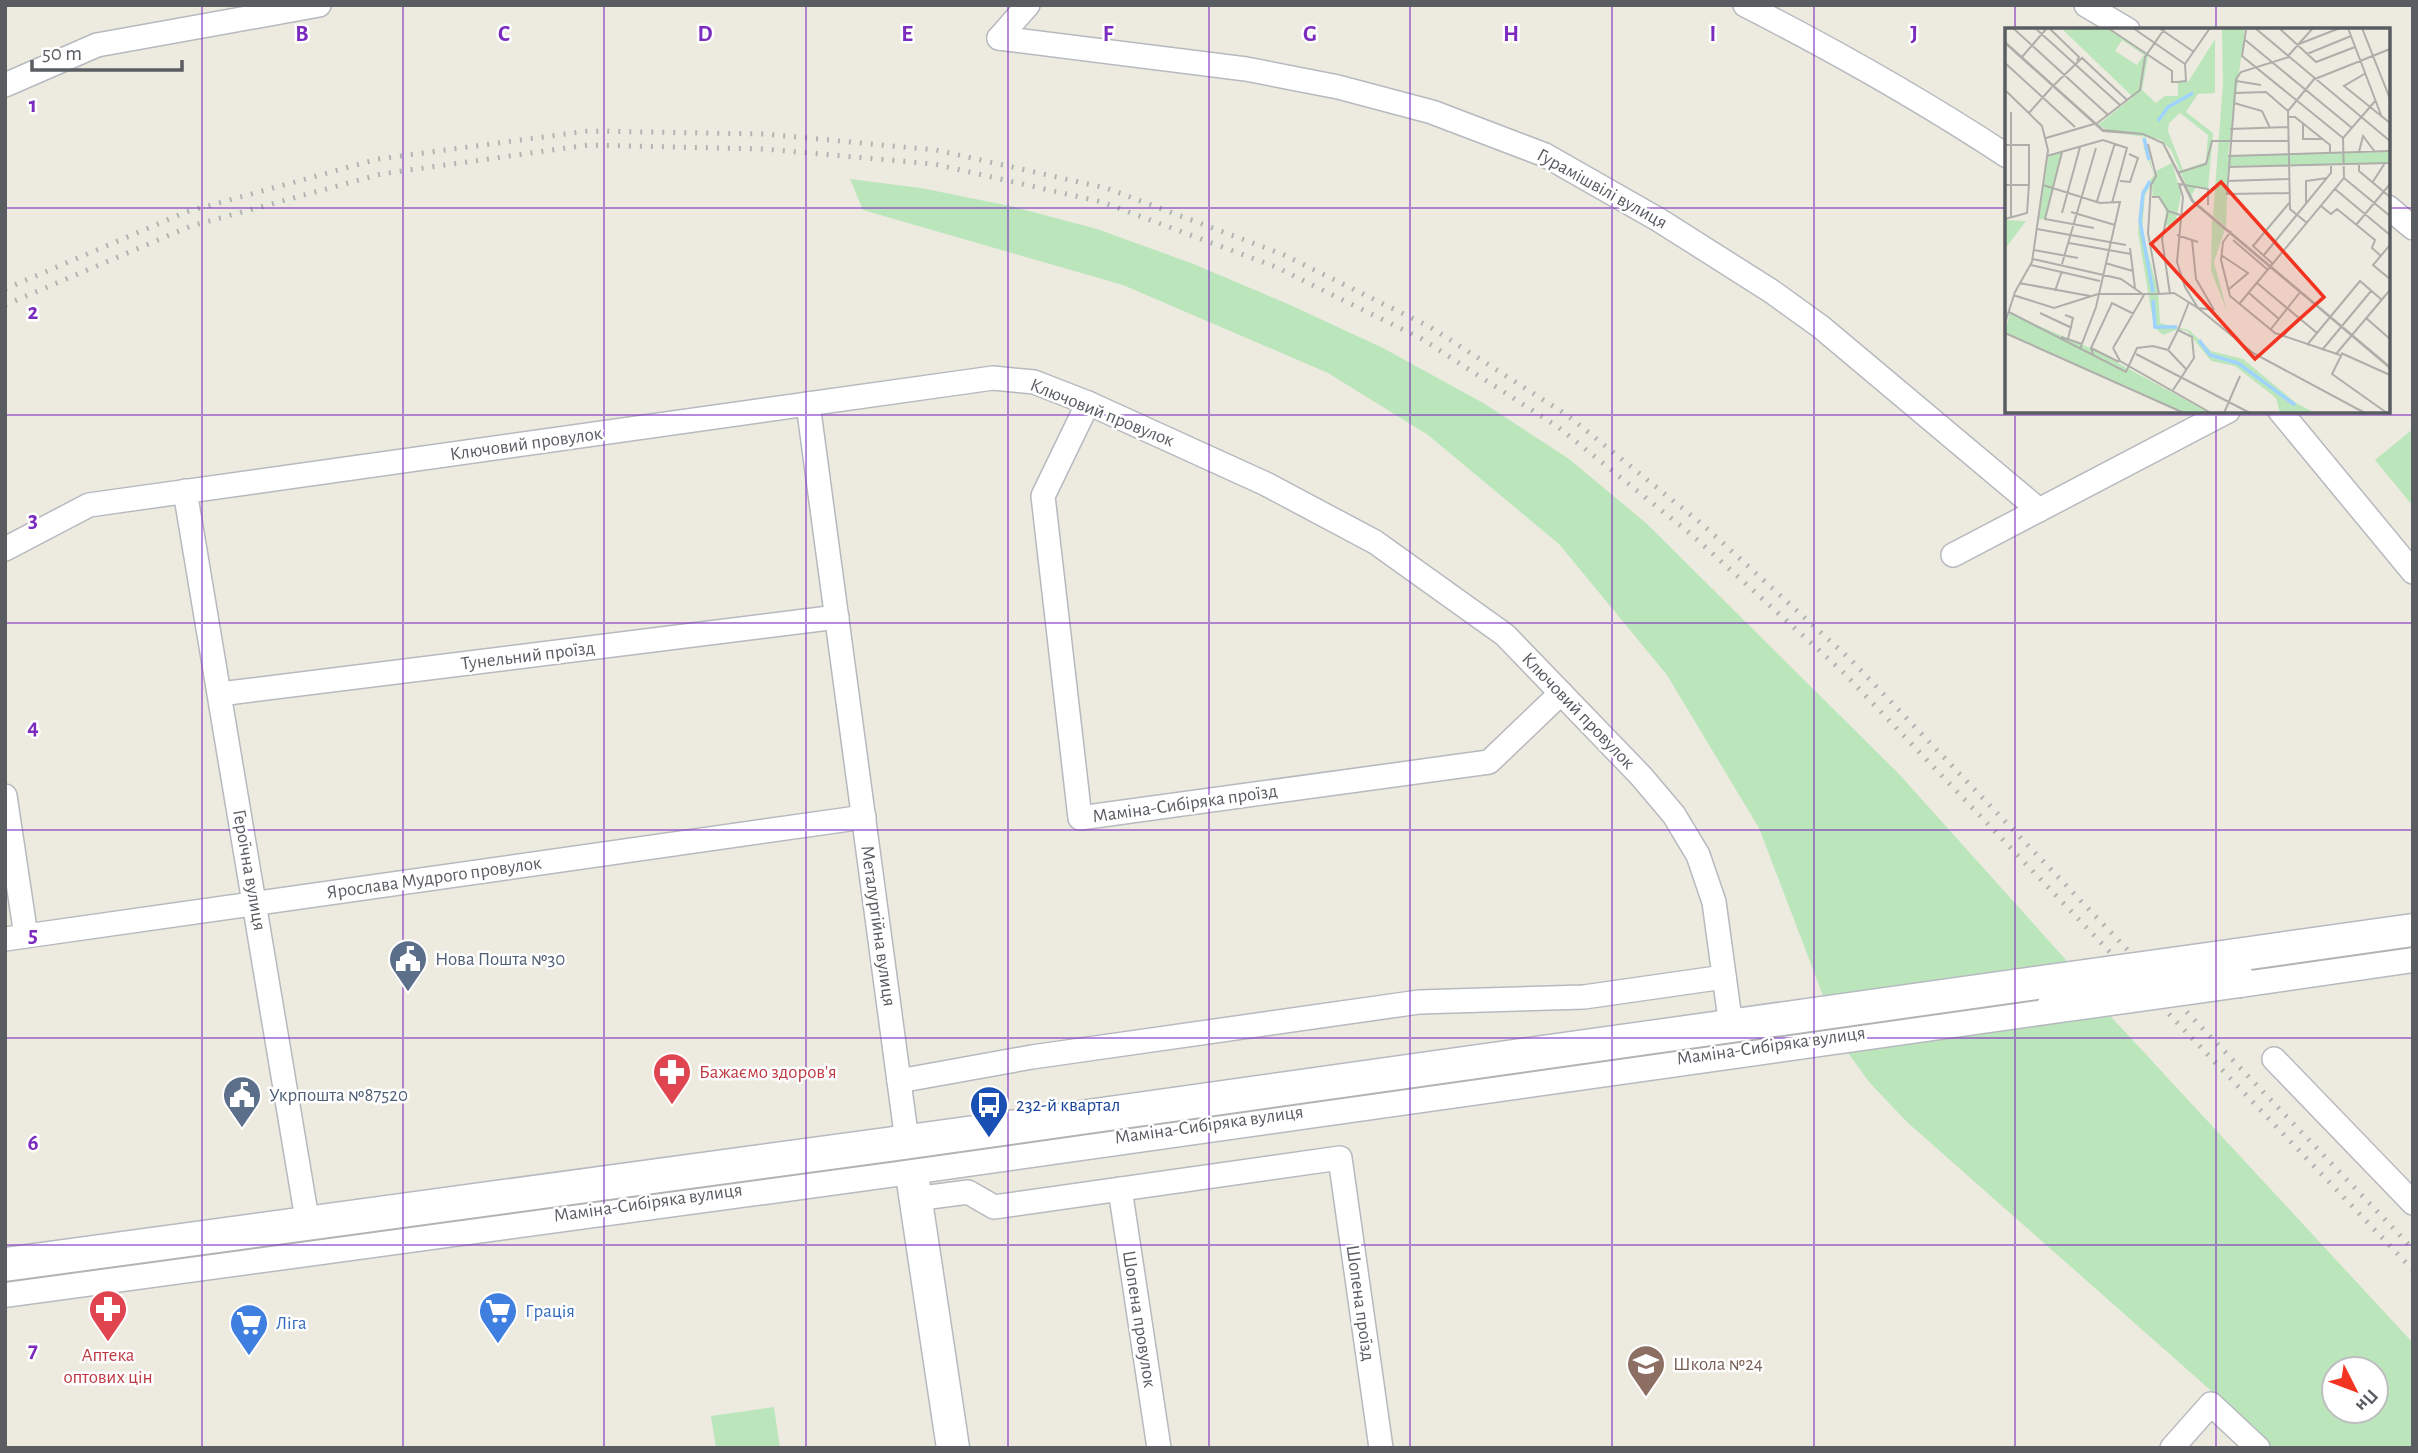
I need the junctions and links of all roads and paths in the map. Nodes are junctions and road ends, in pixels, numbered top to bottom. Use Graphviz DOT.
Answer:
graph roads {
  1 [pos="319,5"];
  2 [pos="1028,5"];
  3 [pos="1745,5"];
  4 [pos="2087,5"];
  5 [pos="2125,28"];
  6 [pos="5,85"];
  7 [pos="2005,155"];
  8 [pos="2390,209"];
  9 [pos="2413,228"];
  10 [pos="1088,403"];
  11 [pos="808,404"];
  12 [pos="2224,413"];
  13 [pos="2282,413"];
  14 [pos="185,491"];
  15 [pos="2039,510"];
  16 [pos="5,549"];
  17 [pos="1953,555"];
  18 [pos="2413,572"];
  19 [pos="837,617"];
  20 [pos="1561,693"];
  21 [pos="220,694"];
  22 [pos="5,796"];
  23 [pos="863,817"];
  24 [pos="255,904"];
  25 [pos="2413,930"];
  26 [pos="15,938"];
  27 [pos="2413,956"];
  28 [pos="2238,968"];
  29 [pos="1724,977"];
  30 [pos="1733,1038"];
  31 [pos="2273,1059"];
  32 [pos="899,1081"];
  33 [pos="909,1154"];
  34 [pos="1120,1189"];
  35 [pos="915,1199"];
  36 [pos="2413,1203"];
  37 [pos="310,1236"];
  38 [pos="5,1264"];
  39 [pos="5,1291"];
  40 [pos="953,1448"];
  41 [pos="1159,1448"];
  42 [pos="1381,1448"];
  43 [pos="2172,1448"];
  44 [pos="2258,1448"];
  1 -- 6 [label="street"];
  2 -- 15 [label="street, Гурамішвілі вулиця"];
  3 -- 7 [label="street"];
  4 -- 5 [label="street"];
  8 -- 9 [label="street"];
  10 -- 11 [label="street, Ключовий провулок"];
  10 -- 20 [label="street, Ключовий провулок"];
  10 -- 20 [label="street, Маміна-Сибіряка проїзд"];
  11 -- 14 [label="street, Ключовий провулок"];
  11 -- 19 [label="street, Металургійна вулиця"];
  12 -- 15 [label="street"];
  13 -- 18 [label="street"];
  14 -- 16 [label="street, Ключовий провулок"];
  14 -- 21 [label="street, Героїчна вулиця"];
  15 -- 17 [label="street"];
  19 -- 21 [label="street, Тунельний проїзд"];
  19 -- 23 [label="street, Металургійна вулиця"];
  20 -- 29 [label="street, Ключовий провулок"];
  21 -- 24 [label="street, Героїчна вулиця"];
  22 -- 26 [label="street"];
  23 -- 24 [label="street, Ярослава Мудрого провулок"];
  23 -- 32 [label="street, Металургійна вулиця"];
  24 -- 26 [label="street, Ярослава Мудрого провулок"];
  24 -- 37 [label="street, Героїчна вулиця"];
  25 -- 28 [label="main road, Маміна-Сибіряка вулиця"];
  27 -- 28 [label="main road, Маміна-Сибіряка вулиця"];
  28 -- 30 [label="main road, Маміна-Сибіряка вулиця, bridge"];
  29 -- 30 [label="street, Ключовий провулок"];
  29 -- 32 [label="street"];
  30 -- 33 [label="main road, Маміна-Сибіряка вулиця"];
  31 -- 36 [label="street"];
  32 -- 33 [label="street, Металургійна вулиця"];
  33 -- 35 [label="main road, Металургійна вулиця"];
  33 -- 37 [label="main road, Маміна-Сибіряка вулиця"];
  34 -- 35 [label="street"];
  34 -- 41 [label="street, Шопена провулок"];
  34 -- 42 [label="street, Шопена проїзд"];
  35 -- 40 [label="main road, Металургійна вулиця"];
  37 -- 38 [label="main road, Маміна-Сибіряка вулиця"];
  37 -- 39 [label="main road, Маміна-Сибіряка вулиця"];
  43 -- 44 [label="street"];
}
